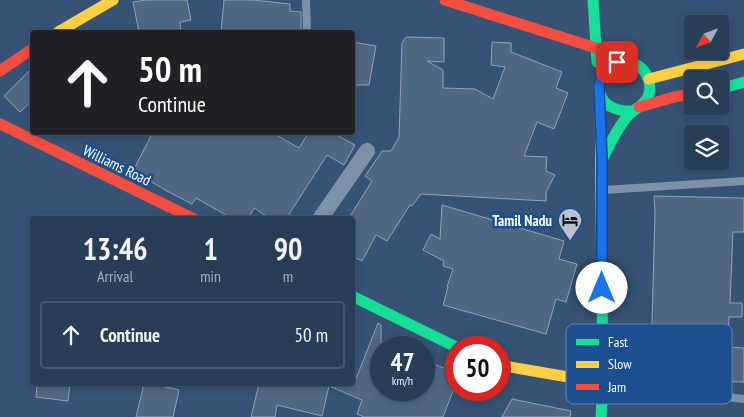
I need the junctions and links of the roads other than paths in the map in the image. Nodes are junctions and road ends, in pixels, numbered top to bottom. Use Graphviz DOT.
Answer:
graph roads {
  1 [pos="113,0"];
  2 [pos="306,0"];
  3 [pos="445,0"];
  4 [pos="594,0"];
  5 [pos="61,30"];
  6 [pos="307,30"];
  7 [pos="596,48"];
  8 [pos="30,50"];
  9 [pos="744,54"];
  10 [pos="617,62"];
  11 [pos="0,70"];
  12 [pos="649,79"];
  13 [pos="744,82"];
  14 [pos="729,86"];
  15 [pos="600,90"];
  16 [pos="684,95"];
  17 [pos="636,109"];
  18 [pos="0,124"];
  19 [pos="367,151"];
  20 [pos="602,161"];
  21 [pos="744,181"];
  22 [pos="602,190"];
  23 [pos="188,216"];
  24 [pos="322,216"];
  25 [pos="355,297"];
  26 [pos="603,324"];
  27 [pos="445,342"];
  28 [pos="510,367"];
  29 [pos="566,377"];
  30 [pos="602,404"];
  31 [pos="601,417"];
  1 -- 5 [label="street"];
  2 -- 6 [label="lane"];
  3 -- 7 [label="street"];
  4 -- 7 [label="street"];
  7 -- 10 [label="street"];
  7 -- 15 [label="street"];
  8 -- 11 [label="street"];
  9 -- 12 [label="street"];
  10 -- 12 [label="street"];
  10 -- 15 [label="street"];
  12 -- 17 [label="street"];
  13 -- 14 [label="street"];
  15 -- 17 [label="street"];
  15 -- 20 [label="street"];
  16 -- 17 [label="street"];
  17 -- 20 [label="street"];
  18 -- 23 [label="street, Williams Road"];
  19 -- 24 [label="street"];
  20 -- 22 [label="street"];
  21 -- 22 [label="lane"];
  22 -- 26 [label="street"];
  25 -- 27 [label="street"];
  28 -- 29 [label="street"];
  30 -- 31 [label="street"];
}
